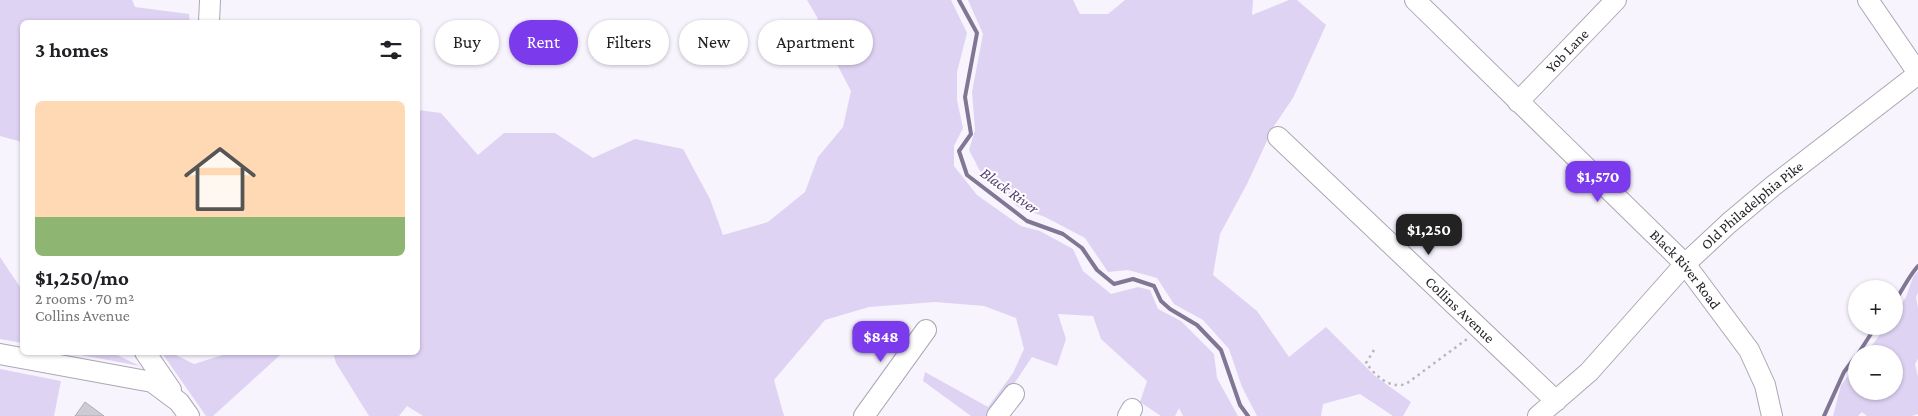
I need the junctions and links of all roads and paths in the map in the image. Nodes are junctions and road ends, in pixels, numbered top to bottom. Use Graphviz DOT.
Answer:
graph roads {
  1 [pos="210,0"];
  2 [pos="1415,0"];
  3 [pos="1616,0"];
  4 [pos="1868,0"];
  5 [pos="209,20"];
  6 [pos="1918,74"];
  7 [pos="1518,102"];
  8 [pos="1278,136"];
  9 [pos="1685,264"];
  10 [pos="926,330"];
  11 [pos="1481,330"];
  12 [pos="1374,350"];
  13 [pos="0,354"];
  14 [pos="147,355"];
  15 [pos="1014,394"];
  16 [pos="1556,402"];
  17 [pos="184,409"];
  18 [pos="864,416"];
  19 [pos="997,416"];
  20 [pos="1538,416"];
  21 [pos="1772,416"];
  1 -- 5 [label="street"];
  2 -- 7 [label="street, Black River Road"];
  3 -- 7 [label="street, Yob Lane"];
  4 -- 6 [label="street"];
  6 -- 9 [label="street, Old Philadelphia Pike"];
  7 -- 9 [label="street, Black River Road"];
  8 -- 11 [label="street, Collins Avenue"];
  9 -- 16 [label="street, Old Philadelphia Pike"];
  9 -- 21 [label="street, Black River Road"];
  10 -- 18 [label="street"];
  11 -- 12 [label="path"];
  11 -- 16 [label="street, Collins Avenue"];
  13 -- 17 [label="street"];
  14 -- 17 [label="street"];
  15 -- 19 [label="street"];
  16 -- 20 [label="street, Old Philadelphia Pike"];
}
